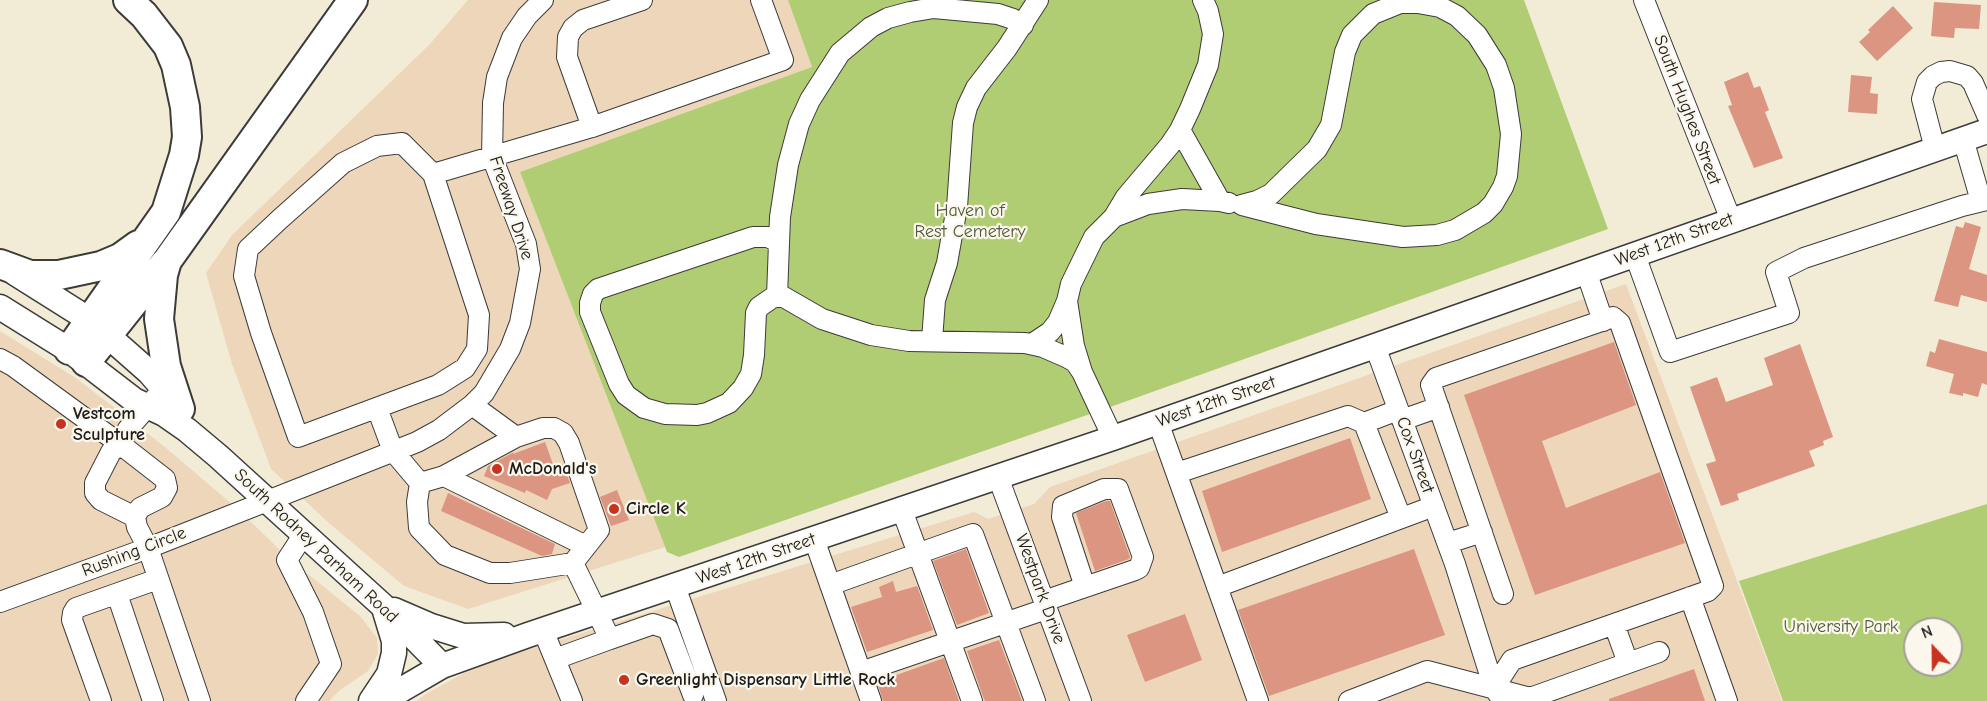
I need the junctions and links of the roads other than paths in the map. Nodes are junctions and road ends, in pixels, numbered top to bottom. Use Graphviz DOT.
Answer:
graph roads {
  1 [pos="128,0"];
  2 [pos="353,0"];
  3 [pos="543,0"];
  4 [pos="642,0"];
  5 [pos="761,0"];
  6 [pos="1038,0"];
  7 [pos="1203,0"];
  8 [pos="1644,0"];
  9 [pos="1023,25"];
  10 [pos="1987,115"];
  11 [pos="592,127"];
  12 [pos="1180,130"];
  13 [pos="1987,131"];
  14 [pos="1963,139"];
  15 [pos="1935,149"];
  16 [pos="492,157"];
  17 [pos="433,174"];
  18 [pos="1984,200"];
  19 [pos="1220,201"];
  20 [pos="1242,205"];
  21 [pos="1114,217"];
  22 [pos="1731,220"];
  23 [pos="155,229"];
  24 [pos="778,242"];
  25 [pos="1635,255"];
  26 [pos="167,261"];
  27 [pos="0,264"];
  28 [pos="1586,271"];
  29 [pos="777,296"];
  30 [pos="1067,301"];
  31 [pos="0,307"];
  32 [pos="1603,321"];
  33 [pos="98,329"];
  34 [pos="932,340"];
  35 [pos="1032,344"];
  36 [pos="1375,346"];
  37 [pos="77,356"];
  38 [pos="0,359"];
  39 [pos="1082,372"];
  40 [pos="472,405"];
  41 [pos="147,406"];
  42 [pos="1438,407"];
  43 [pos="377,408"];
  44 [pos="177,409"];
  45 [pos="1400,415"];
  46 [pos="1158,422"];
  47 [pos="1364,423"];
  48 [pos="516,436"];
  49 [pos="1113,438"];
  50 [pos="120,444"];
  51 [pos="393,451"];
  52 [pos="1177,473"];
  53 [pos="444,476"];
  54 [pos="998,477"];
  55 [pos="420,483"];
  56 [pos="268,501"];
  57 [pos="1434,506"];
  58 [pos="902,510"];
  59 [pos="135,517"];
  60 [pos="1401,518"];
  61 [pos="1482,532"];
  62 [pos="304,534"];
  63 [pos="814,539"];
  64 [pos="1448,543"];
  65 [pos="586,546"];
  66 [pos="148,548"];
  67 [pos="918,554"];
  68 [pos="573,563"];
  69 [pos="158,579"];
  70 [pos="830,585"];
  71 [pos="675,586"];
  72 [pos="1085,587"];
  73 [pos="1218,587"];
  74 [pos="117,594"];
  75 [pos="1503,594"];
  76 [pos="1690,597"];
  77 [pos="0,602"];
  78 [pos="1045,605"];
  79 [pos="383,606"];
  80 [pos="598,612"];
  81 [pos="1006,623"];
  82 [pos="1614,624"];
  83 [pos="536,632"];
  84 [pos="610,639"];
  85 [pos="950,642"];
  86 [pos="1659,652"];
  87 [pos="555,659"];
  88 [pos="1628,663"];
  89 [pos="442,666"];
  90 [pos="861,672"];
  91 [pos="1498,694"];
  92 [pos="693,695"];
  93 [pos="101,701"];
  94 [pos="153,701"];
  95 [pos="200,701"];
  96 [pos="306,701"];
  97 [pos="371,701"];
  98 [pos="382,701"];
  99 [pos="572,701"];
  100 [pos="716,701"];
  101 [pos="871,701"];
  102 [pos="972,701"];
  103 [pos="1035,701"];
  104 [pos="1081,701"];
  105 [pos="1258,701"];
  106 [pos="1349,701"];
  107 [pos="1727,701"];
  1 -- 23 [label="highway"];
  2 -- 26 [label="highway"];
  3 -- 16 [label="street, Freeway Drive"];
  4 -- 11 [label="street"];
  5 -- 11 [label="street"];
  6 -- 9 [label="street"];
  7 -- 12 [label="street"];
  8 -- 22 [label="street, South Hughes Street"];
  9 -- 24 [label="street"];
  9 -- 34 [label="street"];
  10 -- 15 [label="street"];
  11 -- 16 [label="street"];
  12 -- 19 [label="street"];
  12 -- 21 [label="street"];
  13 -- 14 [label="main road, West 12th Street"];
  14 -- 15 [label="main road, West 12th Street"];
  14 -- 18 [label="street"];
  15 -- 22 [label="main road, West 12th Street"];
  16 -- 17 [label="street"];
  16 -- 40 [label="street, Freeway Drive"];
  17 -- 43 [label="street"];
  17 -- 43 [label="street"];
  18 -- 25 [label="street"];
  19 -- 20 [label="street"];
  19 -- 21 [label="street"];
  20 -- 20 [label="street"];
  21 -- 30 [label="street"];
  22 -- 25 [label="main road, West 12th Street"];
  23 -- 27 [label="highway"];
  23 -- 33 [label="highway"];
  24 -- 29 [label="street"];
  24 -- 29 [label="street"];
  25 -- 28 [label="main road, West 12th Street"];
  26 -- 33 [label="highway"];
  26 -- 44 [label="highway"];
  27 -- 33 [label="main road, South Rodney Parham Road"];
  28 -- 32 [label="street"];
  28 -- 36 [label="main road, West 12th Street"];
  29 -- 34 [label="street"];
  30 -- 35 [label="street"];
  30 -- 39 [label="street"];
  31 -- 37 [label="main road, South Rodney Parham Road"];
  32 -- 42 [label="street"];
  32 -- 76 [label="street"];
  33 -- 37 [label="highway"];
  33 -- 44 [label="main road, South Rodney Parham Road"];
  34 -- 35 [label="street"];
  35 -- 39 [label="street"];
  36 -- 45 [label="street, Cox Street"];
  36 -- 46 [label="main road, West 12th Street"];
  37 -- 41 [label="main road, South Rodney Parham Road"];
  38 -- 50 [label="street"];
  39 -- 49 [label="street"];
  40 -- 48 [label="street"];
  40 -- 51 [label="street, Freeway Drive"];
  41 -- 44 [label="street"];
  41 -- 44 [label="main road, South Rodney Parham Road"];
  41 -- 50 [label="street"];
  42 -- 45 [label="street"];
  42 -- 61 [label="street"];
  43 -- 51 [label="street"];
  44 -- 56 [label="main road, South Rodney Parham Road"];
  45 -- 47 [label="street"];
  45 -- 57 [label="street, Cox Street"];
  46 -- 49 [label="main road, West 12th Street"];
  46 -- 52 [label="street"];
  47 -- 52 [label="street"];
  47 -- 60 [label="street"];
  48 -- 53 [label="street"];
  48 -- 65 [label="street"];
  49 -- 54 [label="main road, West 12th Street"];
  50 -- 59 [label="street"];
  50 -- 59 [label="street"];
  51 -- 55 [label="street"];
  51 -- 56 [label="street, Freeway Drive"];
  52 -- 73 [label="street"];
  53 -- 55 [label="street"];
  53 -- 65 [label="street"];
  54 -- 58 [label="main road, West 12th Street"];
  54 -- 78 [label="street, Westpark Drive"];
  55 -- 68 [label="street"];
  56 -- 62 [label="main road, South Rodney Parham Road"];
  56 -- 66 [label="street, Rushing Circle"];
  57 -- 60 [label="street"];
  57 -- 64 [label="street, Cox Street"];
  58 -- 63 [label="main road, West 12th Street"];
  58 -- 67 [label="street"];
  59 -- 66 [label="street"];
  60 -- 73 [label="street"];
  61 -- 64 [label="street"];
  61 -- 75 [label="street"];
  62 -- 79 [label="main road, South Rodney Parham Road"];
  62 -- 96 [label="street"];
  63 -- 70 [label="street"];
  63 -- 71 [label="main road, West 12th Street"];
  64 -- 91 [label="street, Cox Street"];
  65 -- 68 [label="street"];
  66 -- 69 [label="street"];
  66 -- 77 [label="street, Rushing Circle"];
  67 -- 70 [label="street"];
  67 -- 81 [label="street"];
  67 -- 85 [label="street"];
  68 -- 80 [label="street"];
  69 -- 74 [label="street"];
  69 -- 95 [label="street"];
  70 -- 90 [label="street"];
  71 -- 80 [label="main road, West 12th Street"];
  71 -- 100 [label="street"];
  72 -- 72 [label="street"];
  72 -- 78 [label="street"];
  73 -- 105 [label="street"];
  74 -- 93 [label="street"];
  74 -- 94 [label="street"];
  76 -- 82 [label="street"];
  76 -- 107 [label="street"];
  78 -- 81 [label="street"];
  78 -- 104 [label="street, Westpark Drive"];
  79 -- 83 [label="main road"];
  79 -- 89 [label="main road, South Rodney Parham Road"];
  79 -- 97 [label="main road"];
  80 -- 83 [label="main road, West 12th Street"];
  80 -- 84 [label="street"];
  81 -- 85 [label="street"];
  81 -- 103 [label="street"];
  82 -- 88 [label="street"];
  82 -- 91 [label="street"];
  83 -- 87 [label="street"];
  83 -- 89 [label="main road, West 12th Street"];
  84 -- 87 [label="street"];
  84 -- 92 [label="street"];
  85 -- 90 [label="street"];
  85 -- 102 [label="street"];
  86 -- 88 [label="street"];
  87 -- 99 [label="street"];
  88 -- 91 [label="street"];
  89 -- 98 [label="main road, West 12th Street"];
  90 -- 101 [label="street"];
  91 -- 106 [label="street"];
}
